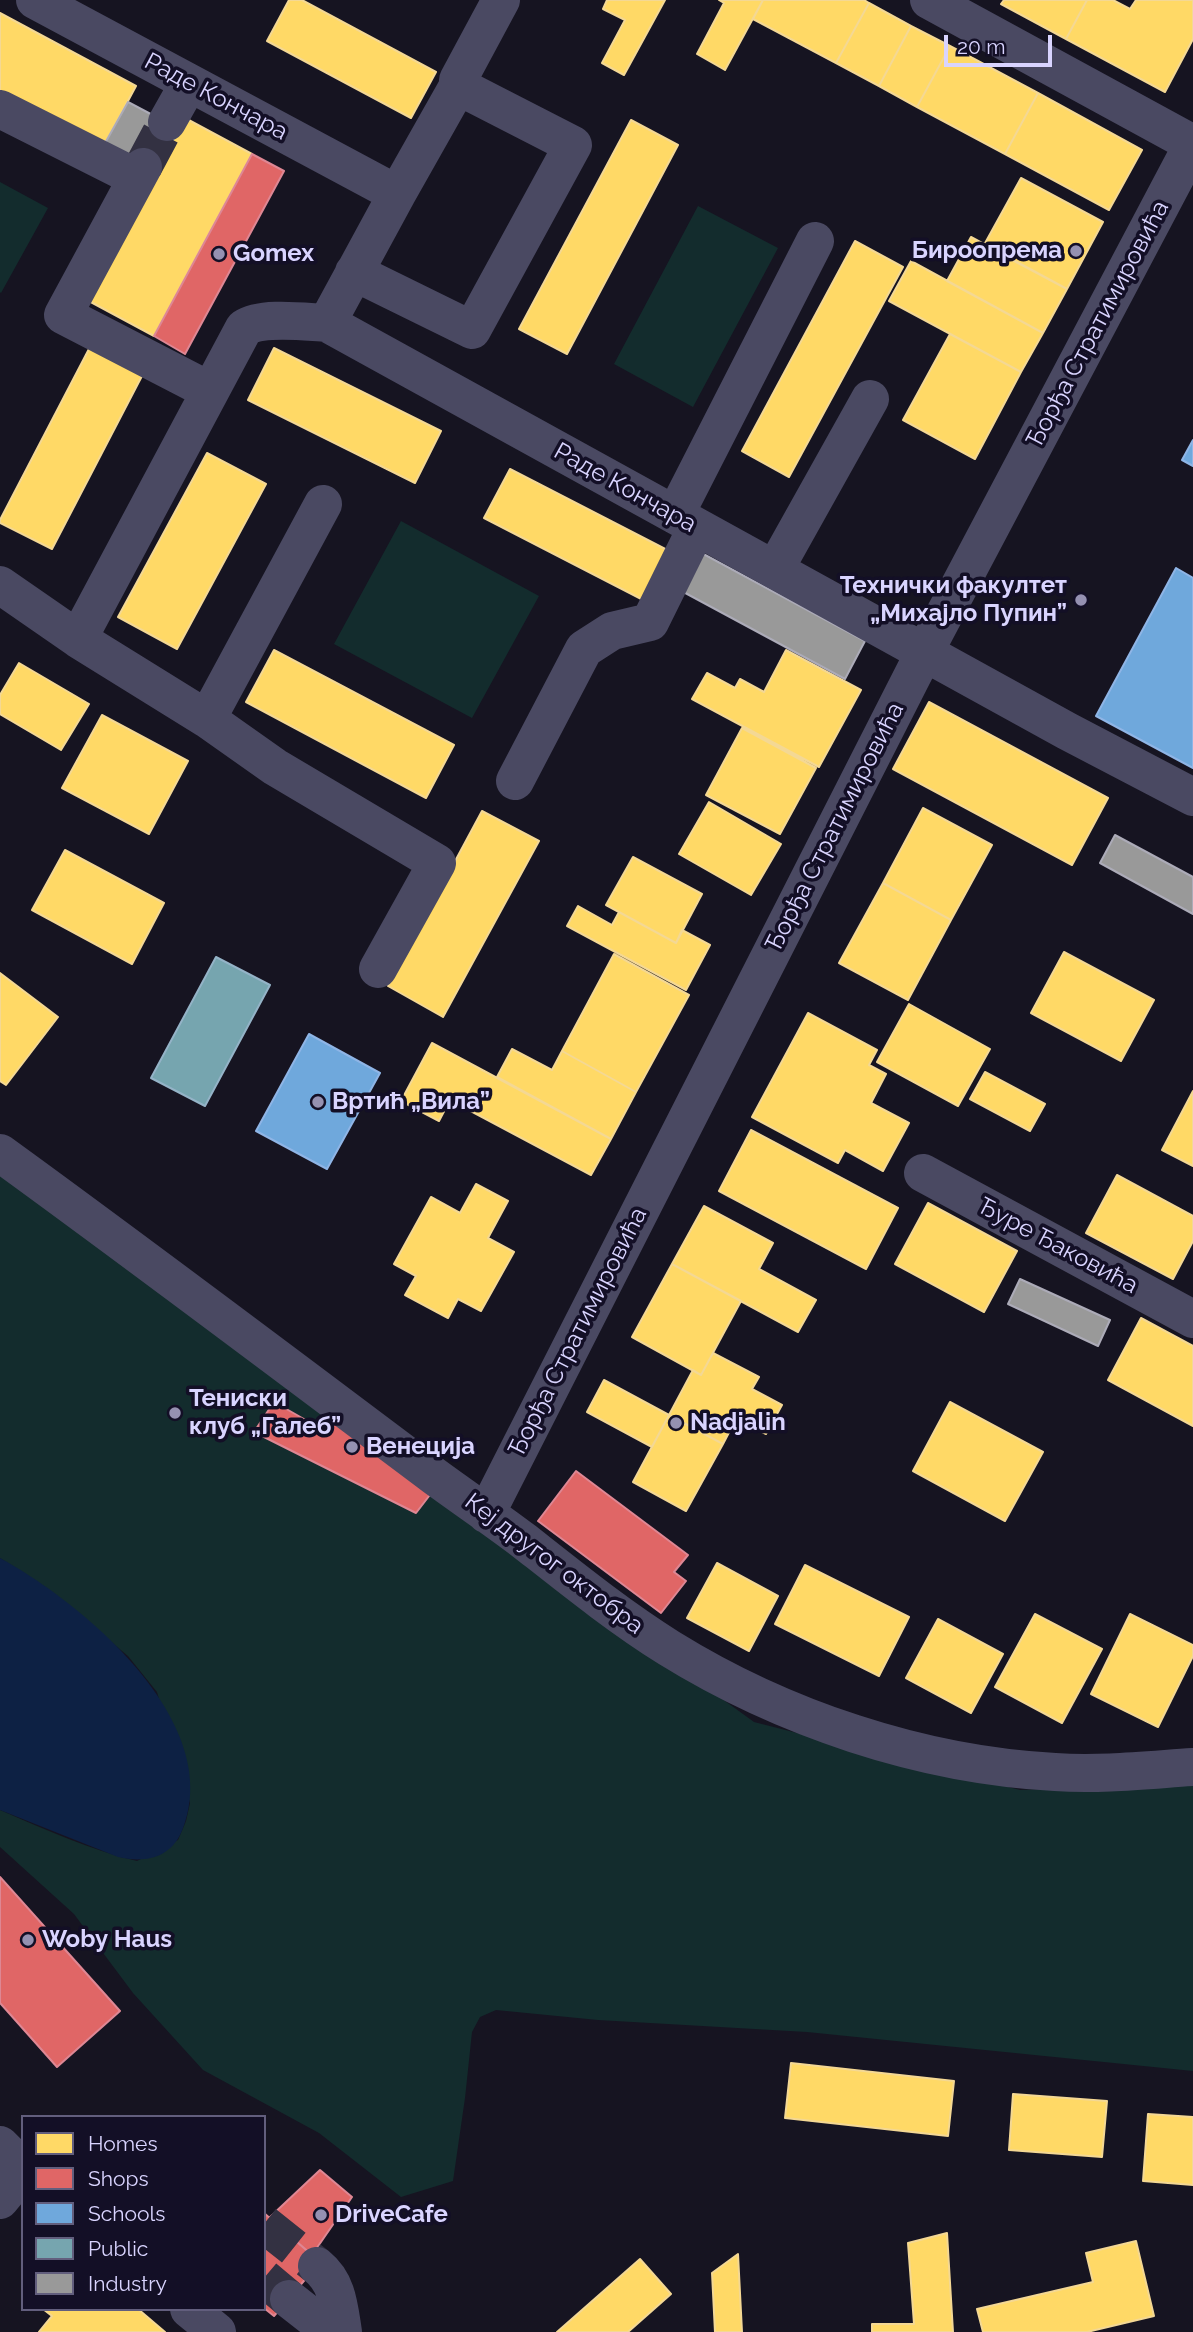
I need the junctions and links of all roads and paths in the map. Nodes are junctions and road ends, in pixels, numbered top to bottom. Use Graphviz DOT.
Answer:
graph roads {
  1 [pos="35,0"];
  2 [pos="501,0"];
  3 [pos="929,0"];
  4 [pos="189,83"];
  5 [pos="458,86"];
  6 [pos="0,109"];
  7 [pos="167,122"];
  8 [pos="1193,144"];
  9 [pos="397,194"];
  10 [pos="815,241"];
  11 [pos="354,272"];
  12 [pos="327,323"];
  13 [pos="210,391"];
  14 [pos="870,399"];
  15 [pos="323,504"];
  16 [pos="686,521"];
  17 [pos="775,569"];
  18 [pos="0,585"];
  19 [pos="78,639"];
  20 [pos="924,653"];
  21 [pos="207,719"];
  22 [pos="515,781"];
  23 [pos="1193,797"];
  24 [pos="378,969"];
  25 [pos="0,1153"];
  26 [pos="923,1173"];
  27 [pos="1193,1319"];
  28 [pos="486,1514"];
  29 [pos="1193,1767"];
  30 [pos="0,2146"];
  31 [pos="21,2168"];
  32 [pos="21,2173"];
  33 [pos="0,2200"];
  34 [pos="317,2266"];
  35 [pos="289,2298"];
  36 [pos="191,2311"];
  37 [pos="217,2332"];
  38 [pos="331,2332"];
  39 [pos="343,2332"];
  1 -- 4 [label="street, Раде Кончара"];
  2 -- 5 [label="street"];
  3 -- 8 [label="street"];
  4 -- 7 [label="street"];
  4 -- 9 [label="street, Раде Кончара"];
  5 -- 9 [label="street"];
  5 -- 11 [label="street"];
  6 -- 13 [label="street"];
  8 -- 20 [label="street, Ђорђа Стратимировића"];
  9 -- 11 [label="street"];
  10 -- 16 [label="street"];
  11 -- 12 [label="street"];
  12 -- 13 [label="street, Раде Кончара"];
  12 -- 16 [label="street, Раде Кончара"];
  13 -- 19 [label="street, Раде Кончара"];
  14 -- 17 [label="street"];
  15 -- 21 [label="street"];
  16 -- 17 [label="street, Раде Кончара"];
  16 -- 22 [label="street"];
  17 -- 20 [label="street, Раде Кончара"];
  18 -- 19 [label="street"];
  19 -- 21 [label="street"];
  20 -- 23 [label="street"];
  20 -- 28 [label="street, Ђорђа Стратимировића"];
  21 -- 24 [label="street"];
  25 -- 28 [label="street, Кеј другог октобра"];
  26 -- 27 [label="street, Ђуре Ђаковића"];
  28 -- 29 [label="street, Кеј другог октобра"];
  30 -- 31 [label="street"];
  32 -- 33 [label="street"];
  34 -- 39 [label="street"];
  35 -- 38 [label="street"];
  36 -- 37 [label="street"];
}
